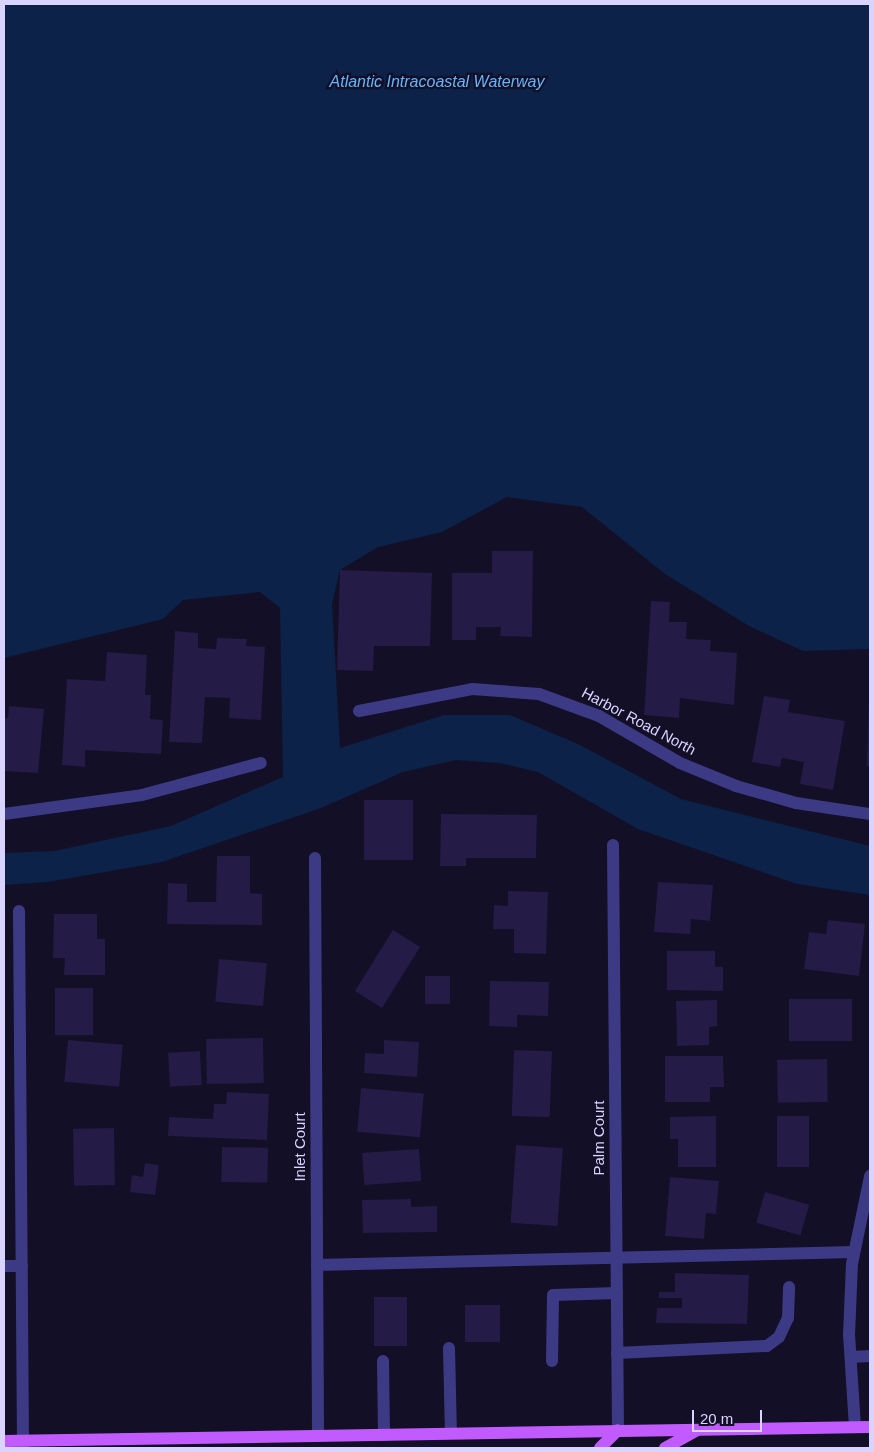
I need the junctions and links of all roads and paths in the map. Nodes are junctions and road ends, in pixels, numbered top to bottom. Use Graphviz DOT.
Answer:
graph roads {
  1 [pos="359,711"];
  2 [pos="261,763"];
  3 [pos="4,814"];
  4 [pos="870,814"];
  5 [pos="613,845"];
  6 [pos="315,858"];
  7 [pos="19,911"];
  8 [pos="870,1176"];
  9 [pos="854,1252"];
  10 [pos="617,1257"];
  11 [pos="317,1265"];
  12 [pos="4,1266"];
  13 [pos="22,1266"];
  14 [pos="789,1287"];
  15 [pos="617,1293"];
  16 [pos="449,1348"];
  17 [pos="618,1353"];
  18 [pos="870,1356"];
  19 [pos="851,1357"];
  20 [pos="552,1360"];
  21 [pos="383,1361"];
  22 [pos="855,1427"];
  23 [pos="870,1427"];
  24 [pos="699,1429"];
  25 [pos="618,1430"];
  26 [pos="451,1433"];
  27 [pos="384,1435"];
  28 [pos="318,1436"];
  29 [pos="4,1441"];
  30 [pos="23,1444"];
  31 [pos="600,1448"];
  32 [pos="665,1448"];
  1 -- 4 [label="street, Harbor Road North"];
  2 -- 3 [label="street"];
  5 -- 10 [label="street, Palm Court"];
  6 -- 11 [label="street, Inlet Court"];
  7 -- 13 [label="street"];
  8 -- 9 [label="street"];
  9 -- 10 [label="street"];
  9 -- 19 [label="street"];
  10 -- 11 [label="street"];
  10 -- 15 [label="street, Palm Court"];
  11 -- 28 [label="street, Inlet Court"];
  12 -- 13 [label="street"];
  13 -- 30 [label="street"];
  14 -- 17 [label="street"];
  15 -- 17 [label="street, Palm Court"];
  15 -- 20 [label="street"];
  16 -- 26 [label="street"];
  17 -- 25 [label="street, Palm Court"];
  18 -- 19 [label="street"];
  19 -- 22 [label="street"];
  21 -- 27 [label="street"];
  22 -- 23 [label="main road"];
  22 -- 24 [label="main road"];
  24 -- 25 [label="main road"];
  24 -- 32 [label="main road"];
  25 -- 26 [label="main road"];
  25 -- 31 [label="main road"];
  26 -- 27 [label="main road"];
  27 -- 28 [label="main road"];
  28 -- 30 [label="main road"];
  29 -- 30 [label="main road"];
}
